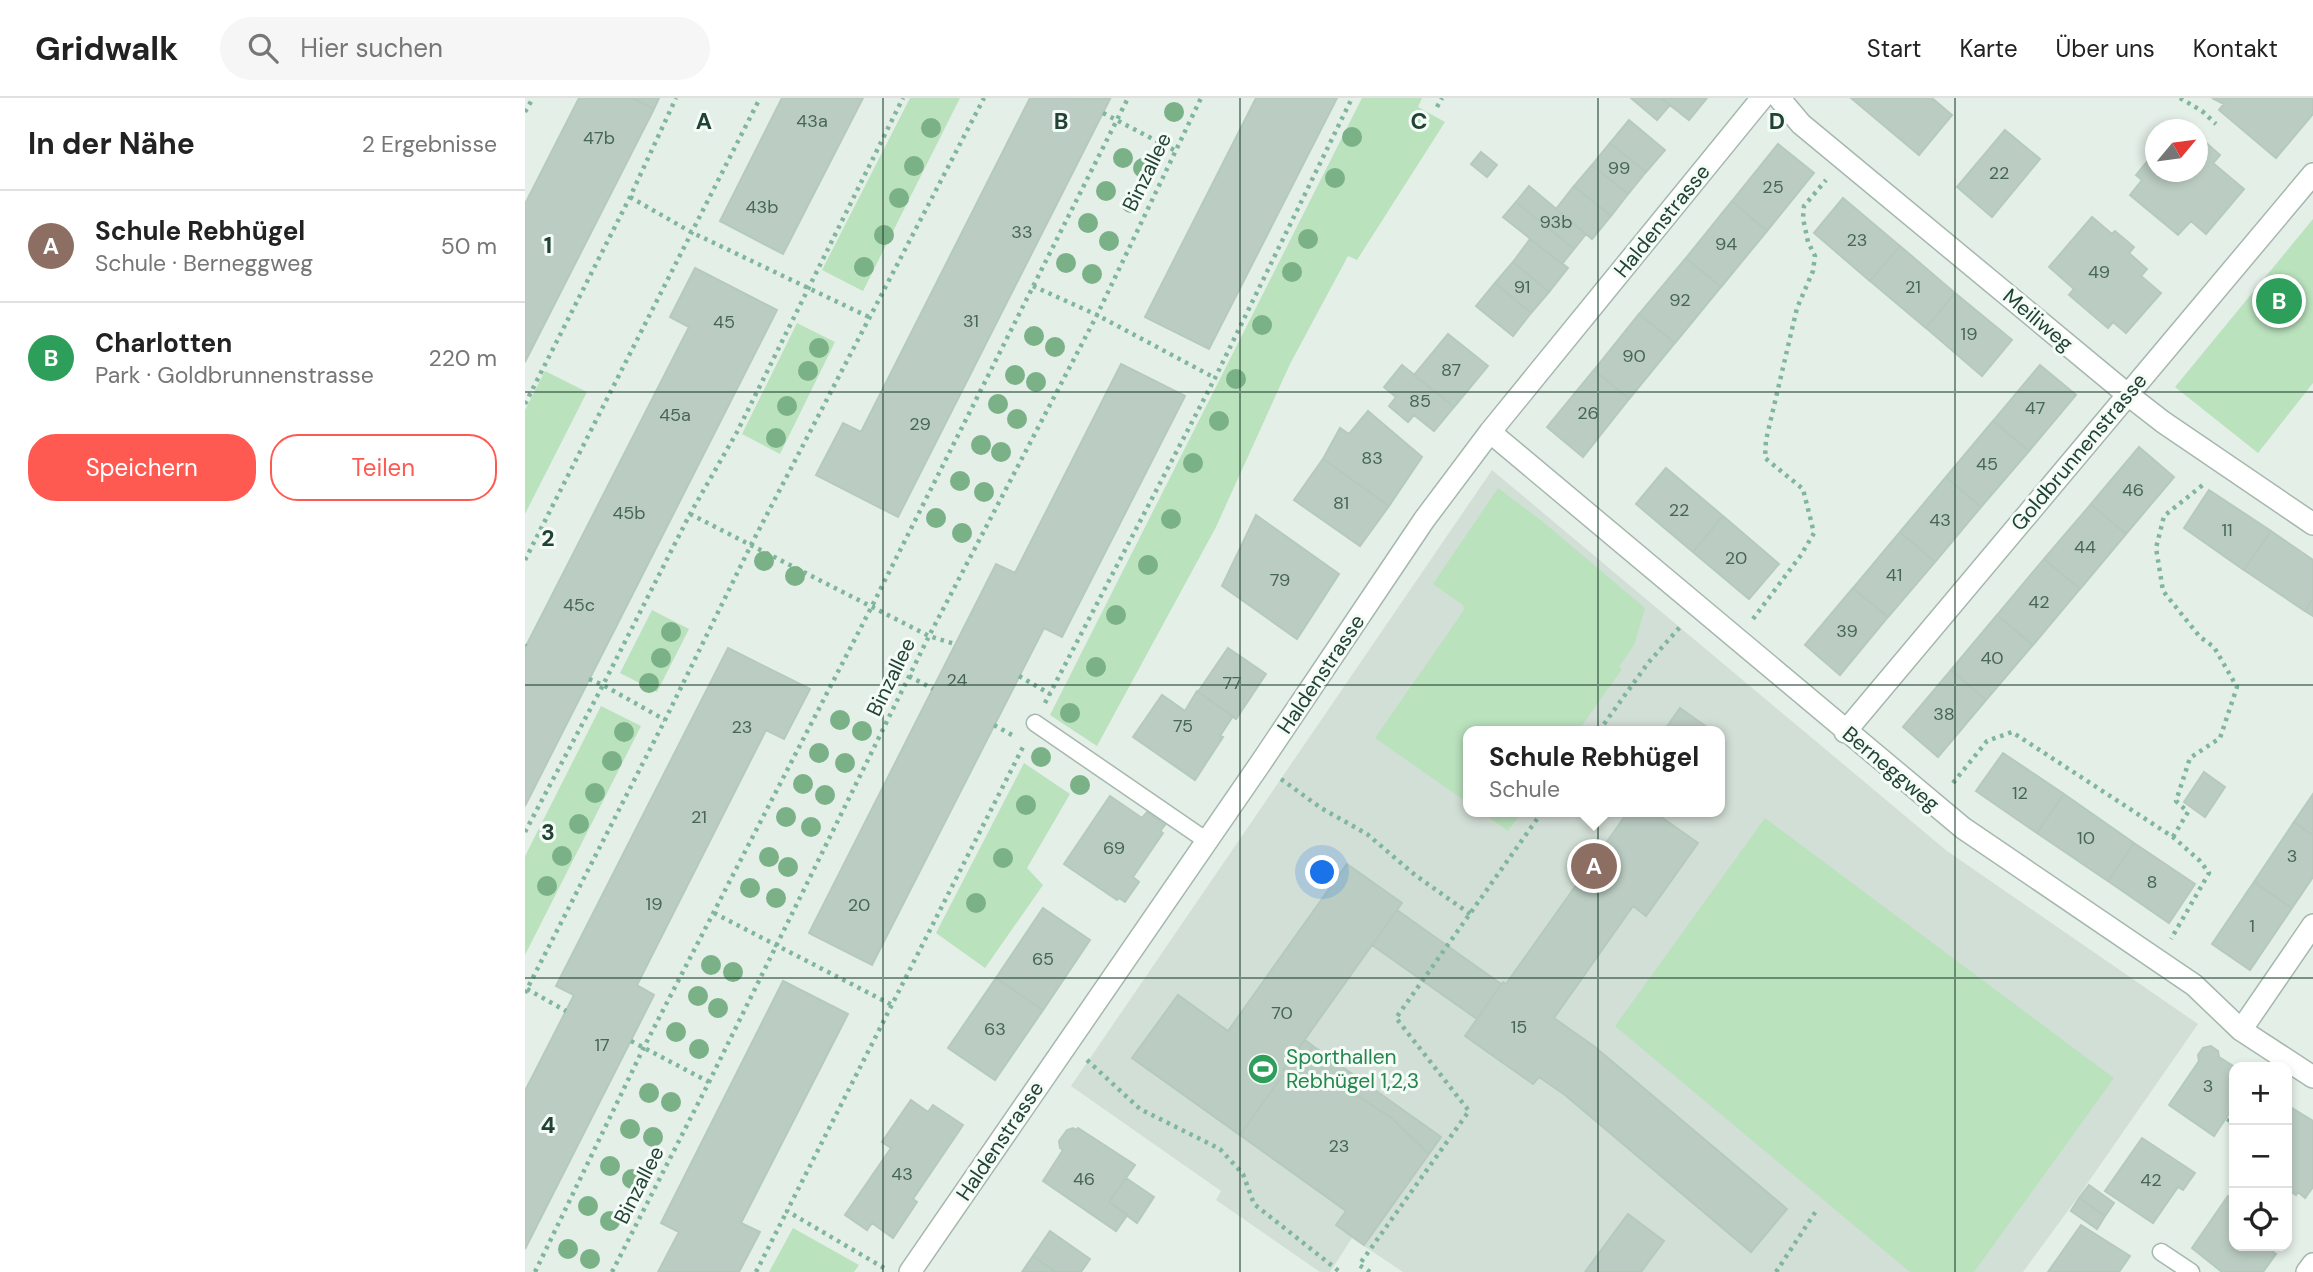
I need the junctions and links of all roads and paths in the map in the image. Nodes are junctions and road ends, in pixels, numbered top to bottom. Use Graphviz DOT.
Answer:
graph roads {
  1 [pos="533,98"];
  2 [pos="676,98"];
  3 [pos="760,98"];
  4 [pos="902,98"];
  5 [pos="984,98"];
  6 [pos="1128,98"];
  7 [pos="1201,98"];
  8 [pos="1352,98"];
  9 [pos="1442,98"];
  10 [pos="1762,98"];
  11 [pos="1779,98"];
  12 [pos="2180,98"];
  13 [pos="1437,107"];
  14 [pos="525,113"];
  15 [pos="1103,113"];
  16 [pos="1117,120"];
  17 [pos="2215,124"];
  18 [pos="1174,150"];
  19 [pos="2313,174"];
  20 [pos="1828,177"];
  21 [pos="630,197"];
  22 [pos="691,232"];
  23 [pos="1033,286"];
  24 [pos="808,287"];
  25 [pos="1097,315"];
  26 [pos="871,318"];
  27 [pos="1215,378"];
  28 [pos="2127,394"];
  29 [pos="525,404"];
  30 [pos="1490,432"];
  31 [pos="2207,482"];
  32 [pos="689,514"];
  33 [pos="2313,524"];
  34 [pos="751,545"];
  35 [pos="525,560"];
  36 [pos="872,607"];
  37 [pos="1684,624"];
  38 [pos="1748,625"];
  39 [pos="929,636"];
  40 [pos="955,644"];
  41 [pos="909,676"];
  42 [pos="1019,676"];
  43 [pos="589,679"];
  44 [pos="603,685"];
  45 [pos="933,689"];
  46 [pos="665,720"];
  47 [pos="1035,723"];
  48 [pos="994,725"];
  49 [pos="1603,726"];
  50 [pos="1846,732"];
  51 [pos="1011,735"];
  52 [pos="1025,743"];
  53 [pos="1261,764"];
  54 [pos="1946,792"];
  55 [pos="1538,817"];
  56 [pos="525,832"];
  57 [pos="2173,837"];
  58 [pos="1207,841"];
  59 [pos="714,913"];
  60 [pos="1470,914"];
  61 [pos="2313,925"];
  62 [pos="2167,946"];
  63 [pos="776,947"];
  64 [pos="526,990"];
  65 [pos="893,1005"];
  66 [pos="566,1011"];
  67 [pos="2241,1030"];
  68 [pos="631,1041"];
  69 [pos="644,1047"];
  70 [pos="1084,1057"];
  71 [pos="2313,1077"];
  72 [pos="709,1082"];
  73 [pos="787,1211"];
  74 [pos="1816,1211"];
  75 [pos="2161,1252"];
  76 [pos="2313,1264"];
  77 [pos="1359,1265"];
  78 [pos="886,1269"];
  79 [pos="535,1272"];
  80 [pos="612,1272"];
  81 [pos="756,1272"];
  82 [pos="910,1272"];
  83 [pos="1340,1272"];
  84 [pos="1353,1272"];
  85 [pos="1370,1272"];
  86 [pos="1776,1272"];
  87 [pos="2191,1272"];
  88 [pos="2307,1272"];
  1 -- 14 [label="path"];
  2 -- 21 [label="path"];
  3 -- 22 [label="path"];
  4 -- 24 [label="path"];
  5 -- 26 [label="path"];
  6 -- 16 [label="path"];
  7 -- 18 [label="path, Binzallee"];
  8 -- 27 [label="path"];
  9 -- 13 [label="path"];
  10 -- 30 [label="street, Haldenstrasse"];
  11 -- 28 [label="street, Meiliweg"];
  12 -- 17 [label="path"];
  15 -- 16 [label="path"];
  16 -- 18 [label="path"];
  16 -- 23 [label="path"];
  18 -- 25 [label="path, Binzallee"];
  19 -- 28 [label="street, Goldbrunnenstrasse"];
  20 -- 38 [label="path"];
  21 -- 22 [label="path"];
  21 -- 29 [label="path"];
  22 -- 24 [label="path"];
  22 -- 35 [label="path"];
  23 -- 25 [label="path"];
  23 -- 36 [label="path"];
  24 -- 26 [label="path"];
  24 -- 32 [label="path"];
  25 -- 27 [label="path"];
  25 -- 39 [label="path, Binzallee"];
  26 -- 34 [label="path"];
  27 -- 42 [label="path"];
  28 -- 33 [label="street, Meiliweg"];
  28 -- 50 [label="street, Goldbrunnenstrasse"];
  30 -- 50 [label="street, Berneggweg"];
  30 -- 53 [label="street, Haldenstrasse"];
  31 -- 57 [label="path"];
  32 -- 34 [label="path"];
  32 -- 44 [label="path"];
  34 -- 36 [label="path"];
  34 -- 46 [label="path"];
  36 -- 39 [label="path"];
  36 -- 59 [label="path"];
  37 -- 49 [label="path"];
  39 -- 40 [label="path"];
  39 -- 41 [label="path, Binzallee"];
  41 -- 45 [label="path"];
  41 -- 63 [label="path, Binzallee"];
  43 -- 44 [label="path"];
  44 -- 46 [label="path"];
  44 -- 56 [label="path"];
  46 -- 64 [label="path"];
  47 -- 58 [label="lane"];
  48 -- 51 [label="path"];
  50 -- 67 [label="street, Berneggweg"];
  52 -- 65 [label="path"];
  53 -- 58 [label="street, Haldenstrasse"];
  53 -- 60 [label="path"];
  54 -- 57 [label="path"];
  55 -- 60 [label="path"];
  57 -- 62 [label="path"];
  58 -- 82 [label="street, Haldenstrasse"];
  59 -- 63 [label="path"];
  59 -- 69 [label="path"];
  60 -- 77 [label="path"];
  61 -- 67 [label="street"];
  63 -- 65 [label="path"];
  63 -- 72 [label="path, Binzallee"];
  64 -- 66 [label="path"];
  65 -- 73 [label="path"];
  67 -- 71 [label="street, Berneggweg"];
  68 -- 69 [label="path"];
  69 -- 72 [label="path"];
  69 -- 79 [label="path"];
  70 -- 83 [label="path"];
  72 -- 80 [label="path, Binzallee"];
  73 -- 78 [label="path"];
  73 -- 81 [label="path"];
  74 -- 86 [label="path"];
  75 -- 87 [label="lane"];
  76 -- 88 [label="street"];
  77 -- 84 [label="path"];
  77 -- 85 [label="path"];
}
